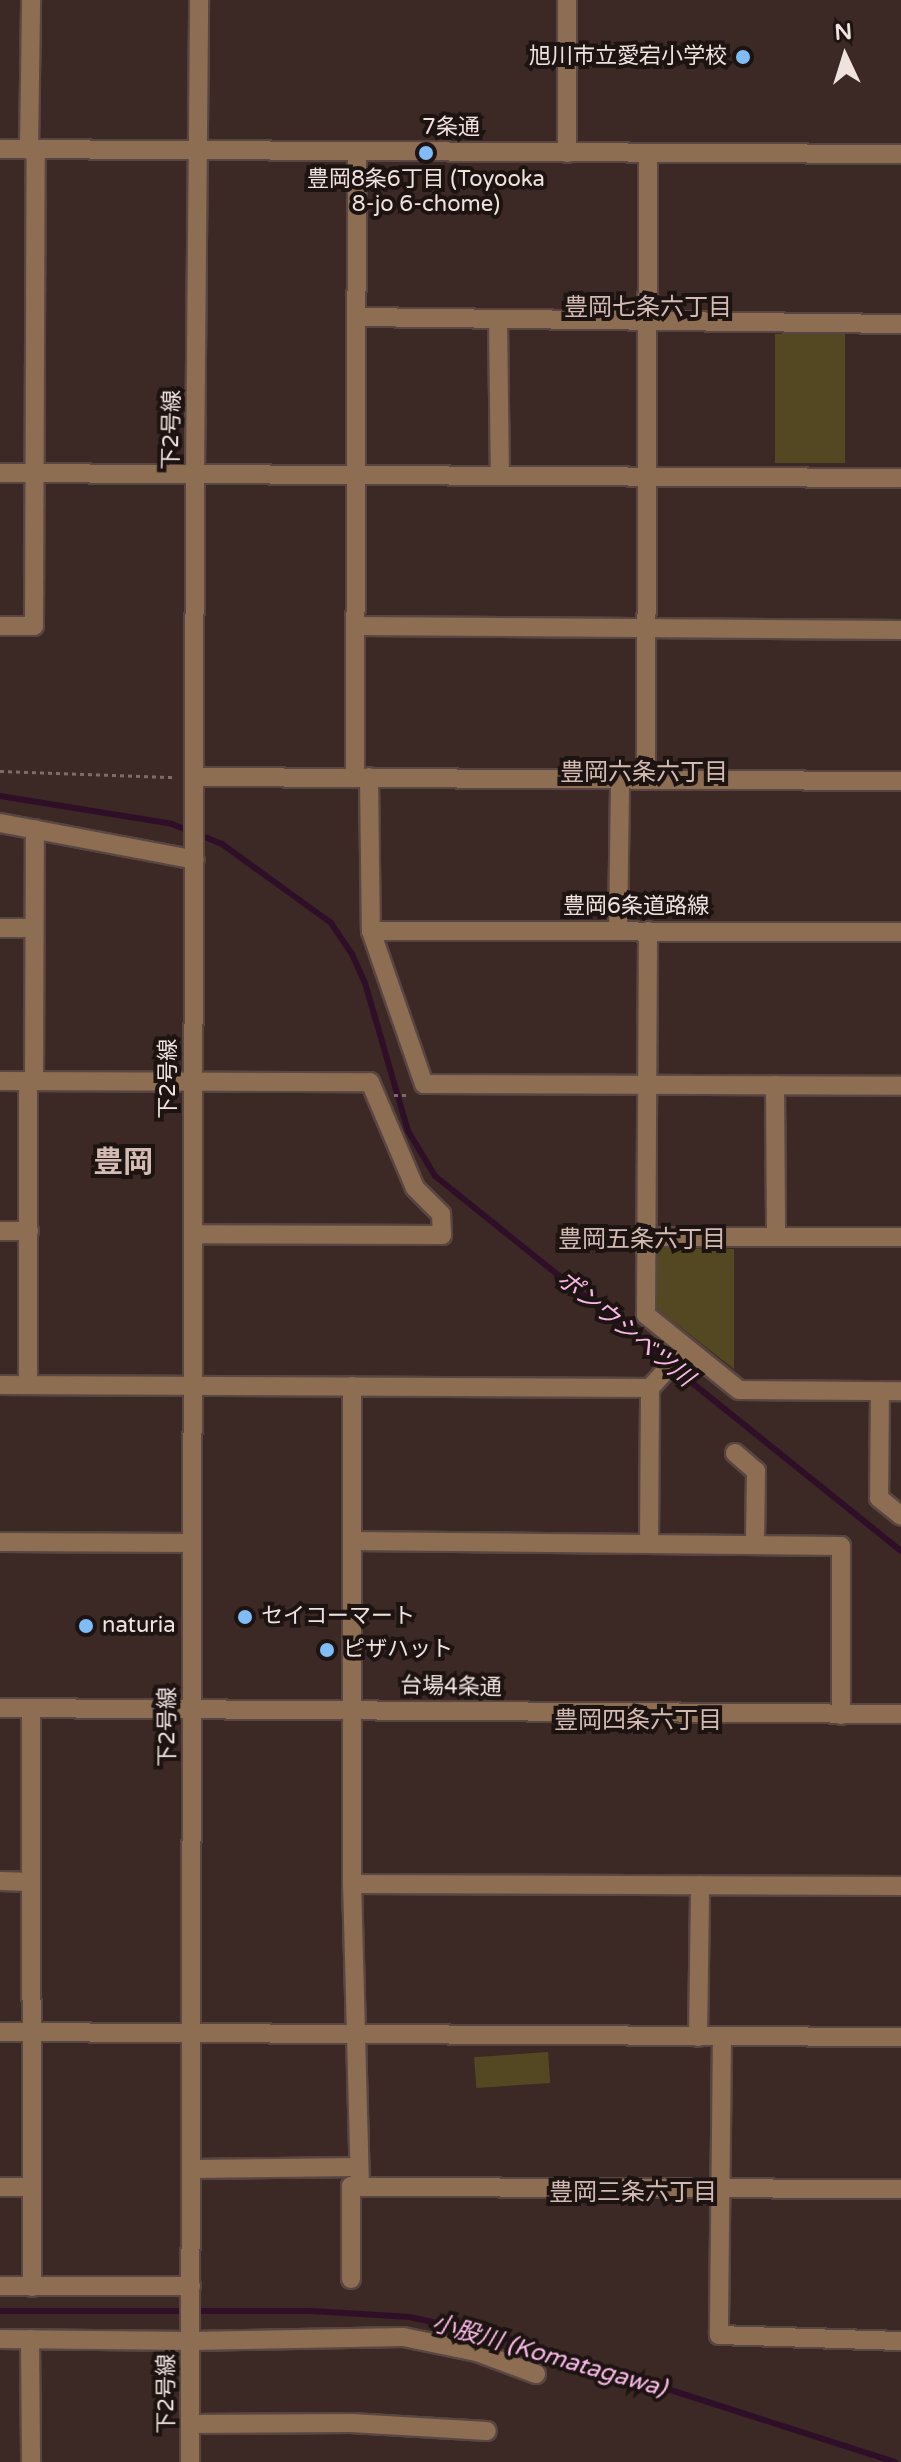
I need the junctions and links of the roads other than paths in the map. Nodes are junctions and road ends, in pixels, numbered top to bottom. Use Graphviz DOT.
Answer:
graph roads {
  1 [pos="31,0"];
  2 [pos="199,0"];
  3 [pos="567,0"];
  4 [pos="0,149"];
  5 [pos="32,150"];
  6 [pos="199,150"];
  7 [pos="357,152"];
  8 [pos="567,153"];
  9 [pos="648,153"];
  10 [pos="901,154"];
  11 [pos="357,317"];
  12 [pos="498,319"];
  13 [pos="648,321"];
  14 [pos="901,324"];
  15 [pos="0,473"];
  16 [pos="36,473"];
  17 [pos="195,474"];
  18 [pos="356,474"];
  19 [pos="500,476"];
  20 [pos="649,477"];
  21 [pos="901,478"];
  22 [pos="0,626"];
  23 [pos="355,626"];
  24 [pos="648,628"];
  25 [pos="901,630"];
  26 [pos="196,777"];
  27 [pos="362,777"];
  28 [pos="620,779"];
  29 [pos="646,779"];
  30 [pos="901,781"];
  31 [pos="0,823"];
  32 [pos="35,829"];
  33 [pos="195,853"];
  34 [pos="0,928"];
  35 [pos="34,928"];
  36 [pos="618,930"];
  37 [pos="371,931"];
  38 [pos="648,931"];
  39 [pos="901,932"];
  40 [pos="0,1081"];
  41 [pos="31,1081"];
  42 [pos="193,1082"];
  43 [pos="645,1085"];
  44 [pos="775,1085"];
  45 [pos="901,1086"];
  46 [pos="0,1231"];
  47 [pos="29,1231"];
  48 [pos="194,1234"];
  49 [pos="646,1237"];
  50 [pos="776,1237"];
  51 [pos="901,1237"];
  52 [pos="682,1353"];
  53 [pos="654,1383"];
  54 [pos="193,1384"];
  55 [pos="0,1385"];
  56 [pos="28,1385"];
  57 [pos="352,1386"];
  58 [pos="880,1391"];
  59 [pos="901,1391"];
  60 [pos="735,1453"];
  61 [pos="901,1516"];
  62 [pos="352,1541"];
  63 [pos="0,1542"];
  64 [pos="649,1542"];
  65 [pos="192,1543"];
  66 [pos="755,1544"];
  67 [pos="0,1708"];
  68 [pos="31,1708"];
  69 [pos="191,1710"];
  70 [pos="352,1711"];
  71 [pos="901,1714"];
  72 [pos="841,1715"];
  73 [pos="0,1881"];
  74 [pos="31,1882"];
  75 [pos="352,1884"];
  76 [pos="700,1885"];
  77 [pos="901,1886"];
  78 [pos="0,2032"];
  79 [pos="29,2032"];
  80 [pos="191,2034"];
  81 [pos="355,2035"];
  82 [pos="698,2037"];
  83 [pos="722,2037"];
  84 [pos="901,2037"];
  85 [pos="359,2167"];
  86 [pos="191,2169"];
  87 [pos="0,2187"];
  88 [pos="30,2187"];
  89 [pos="360,2187"];
  90 [pos="722,2189"];
  91 [pos="901,2189"];
  92 [pos="351,2279"];
  93 [pos="0,2286"];
  94 [pos="32,2287"];
  95 [pos="191,2294"];
  96 [pos="191,2333"];
  97 [pos="0,2339"];
  98 [pos="30,2339"];
  99 [pos="901,2341"];
  100 [pos="536,2374"];
  101 [pos="191,2424"];
  102 [pos="487,2431"];
  103 [pos="31,2462"];
  104 [pos="190,2462"];
  1 -- 5 [label="street"];
  2 -- 6 [label="street, 下2号線"];
  3 -- 8 [label="street"];
  4 -- 5 [label="street, 7条通"];
  5 -- 6 [label="street, 7条通"];
  5 -- 16 [label="street"];
  6 -- 7 [label="street, 7条通"];
  6 -- 17 [label="street, 下2号線"];
  7 -- 8 [label="street, 7条通"];
  7 -- 11 [label="street"];
  8 -- 9 [label="street, 7条通"];
  9 -- 10 [label="street, 7条通"];
  9 -- 13 [label="street"];
  11 -- 12 [label="street"];
  11 -- 18 [label="street"];
  12 -- 13 [label="street"];
  12 -- 19 [label="street"];
  13 -- 14 [label="street"];
  13 -- 20 [label="street"];
  15 -- 16 [label="street"];
  16 -- 17 [label="street"];
  16 -- 22 [label="street"];
  17 -- 18 [label="street"];
  17 -- 26 [label="street, 下2号線"];
  18 -- 19 [label="street"];
  18 -- 23 [label="street"];
  19 -- 20 [label="street"];
  20 -- 21 [label="street"];
  20 -- 24 [label="street"];
  23 -- 24 [label="street"];
  23 -- 27 [label="street"];
  24 -- 25 [label="street"];
  24 -- 29 [label="street"];
  26 -- 27 [label="street"];
  26 -- 33 [label="street, 下2号線"];
  27 -- 28 [label="street"];
  27 -- 37 [label="street"];
  28 -- 29 [label="street"];
  28 -- 36 [label="street"];
  29 -- 30 [label="street"];
  31 -- 32 [label="street"];
  32 -- 33 [label="street"];
  32 -- 35 [label="street"];
  33 -- 42 [label="street, 下2号線"];
  34 -- 35 [label="street"];
  35 -- 41 [label="street"];
  36 -- 37 [label="street, 豊岡6条道路線"];
  36 -- 38 [label="street, 豊岡6条道路線"];
  37 -- 43 [label="street"];
  38 -- 39 [label="street, 豊岡6条道路線"];
  38 -- 43 [label="street"];
  40 -- 41 [label="street"];
  41 -- 42 [label="street"];
  41 -- 47 [label="street"];
  42 -- 48 [label="street, 下2号線"];
  42 -- 48 [label="street"];
  43 -- 44 [label="street"];
  43 -- 49 [label="street"];
  44 -- 45 [label="street"];
  44 -- 50 [label="street"];
  46 -- 47 [label="street"];
  47 -- 56 [label="street"];
  48 -- 54 [label="street, 下2号線"];
  49 -- 50 [label="street"];
  49 -- 52 [label="street"];
  50 -- 51 [label="street"];
  52 -- 53 [label="street"];
  52 -- 58 [label="street"];
  53 -- 57 [label="street"];
  53 -- 64 [label="street"];
  54 -- 56 [label="street"];
  54 -- 57 [label="street"];
  54 -- 65 [label="street, 下2号線"];
  55 -- 56 [label="street"];
  57 -- 62 [label="street"];
  58 -- 59 [label="street"];
  58 -- 61 [label="street"];
  60 -- 66 [label="street"];
  62 -- 64 [label="street"];
  62 -- 70 [label="street"];
  63 -- 65 [label="street"];
  64 -- 66 [label="street"];
  65 -- 69 [label="street, 下2号線"];
  66 -- 72 [label="street"];
  67 -- 68 [label="street, 台場4条通"];
  68 -- 69 [label="street, 台場4条通"];
  68 -- 74 [label="street"];
  69 -- 70 [label="street, 台場4条通"];
  69 -- 80 [label="street, 下2号線"];
  70 -- 72 [label="street, 台場4条通"];
  70 -- 75 [label="street"];
  71 -- 72 [label="street, 台場4条通"];
  73 -- 74 [label="street"];
  74 -- 79 [label="street"];
  75 -- 76 [label="street"];
  75 -- 81 [label="street"];
  76 -- 77 [label="street"];
  76 -- 82 [label="street"];
  78 -- 79 [label="street"];
  79 -- 80 [label="street"];
  79 -- 88 [label="street"];
  80 -- 81 [label="street"];
  80 -- 86 [label="street, 下2号線"];
  81 -- 82 [label="street"];
  81 -- 85 [label="street"];
  82 -- 83 [label="street"];
  83 -- 84 [label="street"];
  83 -- 90 [label="street"];
  85 -- 86 [label="street"];
  85 -- 89 [label="street"];
  86 -- 95 [label="street, 下2号線"];
  87 -- 88 [label="street"];
  88 -- 94 [label="street"];
  89 -- 90 [label="street"];
  89 -- 92 [label="street"];
  90 -- 91 [label="street"];
  90 -- 99 [label="street"];
  93 -- 94 [label="street"];
  94 -- 95 [label="street"];
  95 -- 96 [label="street, 下2号線"];
  96 -- 98 [label="street"];
  96 -- 100 [label="street"];
  96 -- 101 [label="street, 下2号線"];
  97 -- 98 [label="street"];
  98 -- 103 [label="street"];
  101 -- 102 [label="street"];
  101 -- 104 [label="street, 下2号線"];
}
